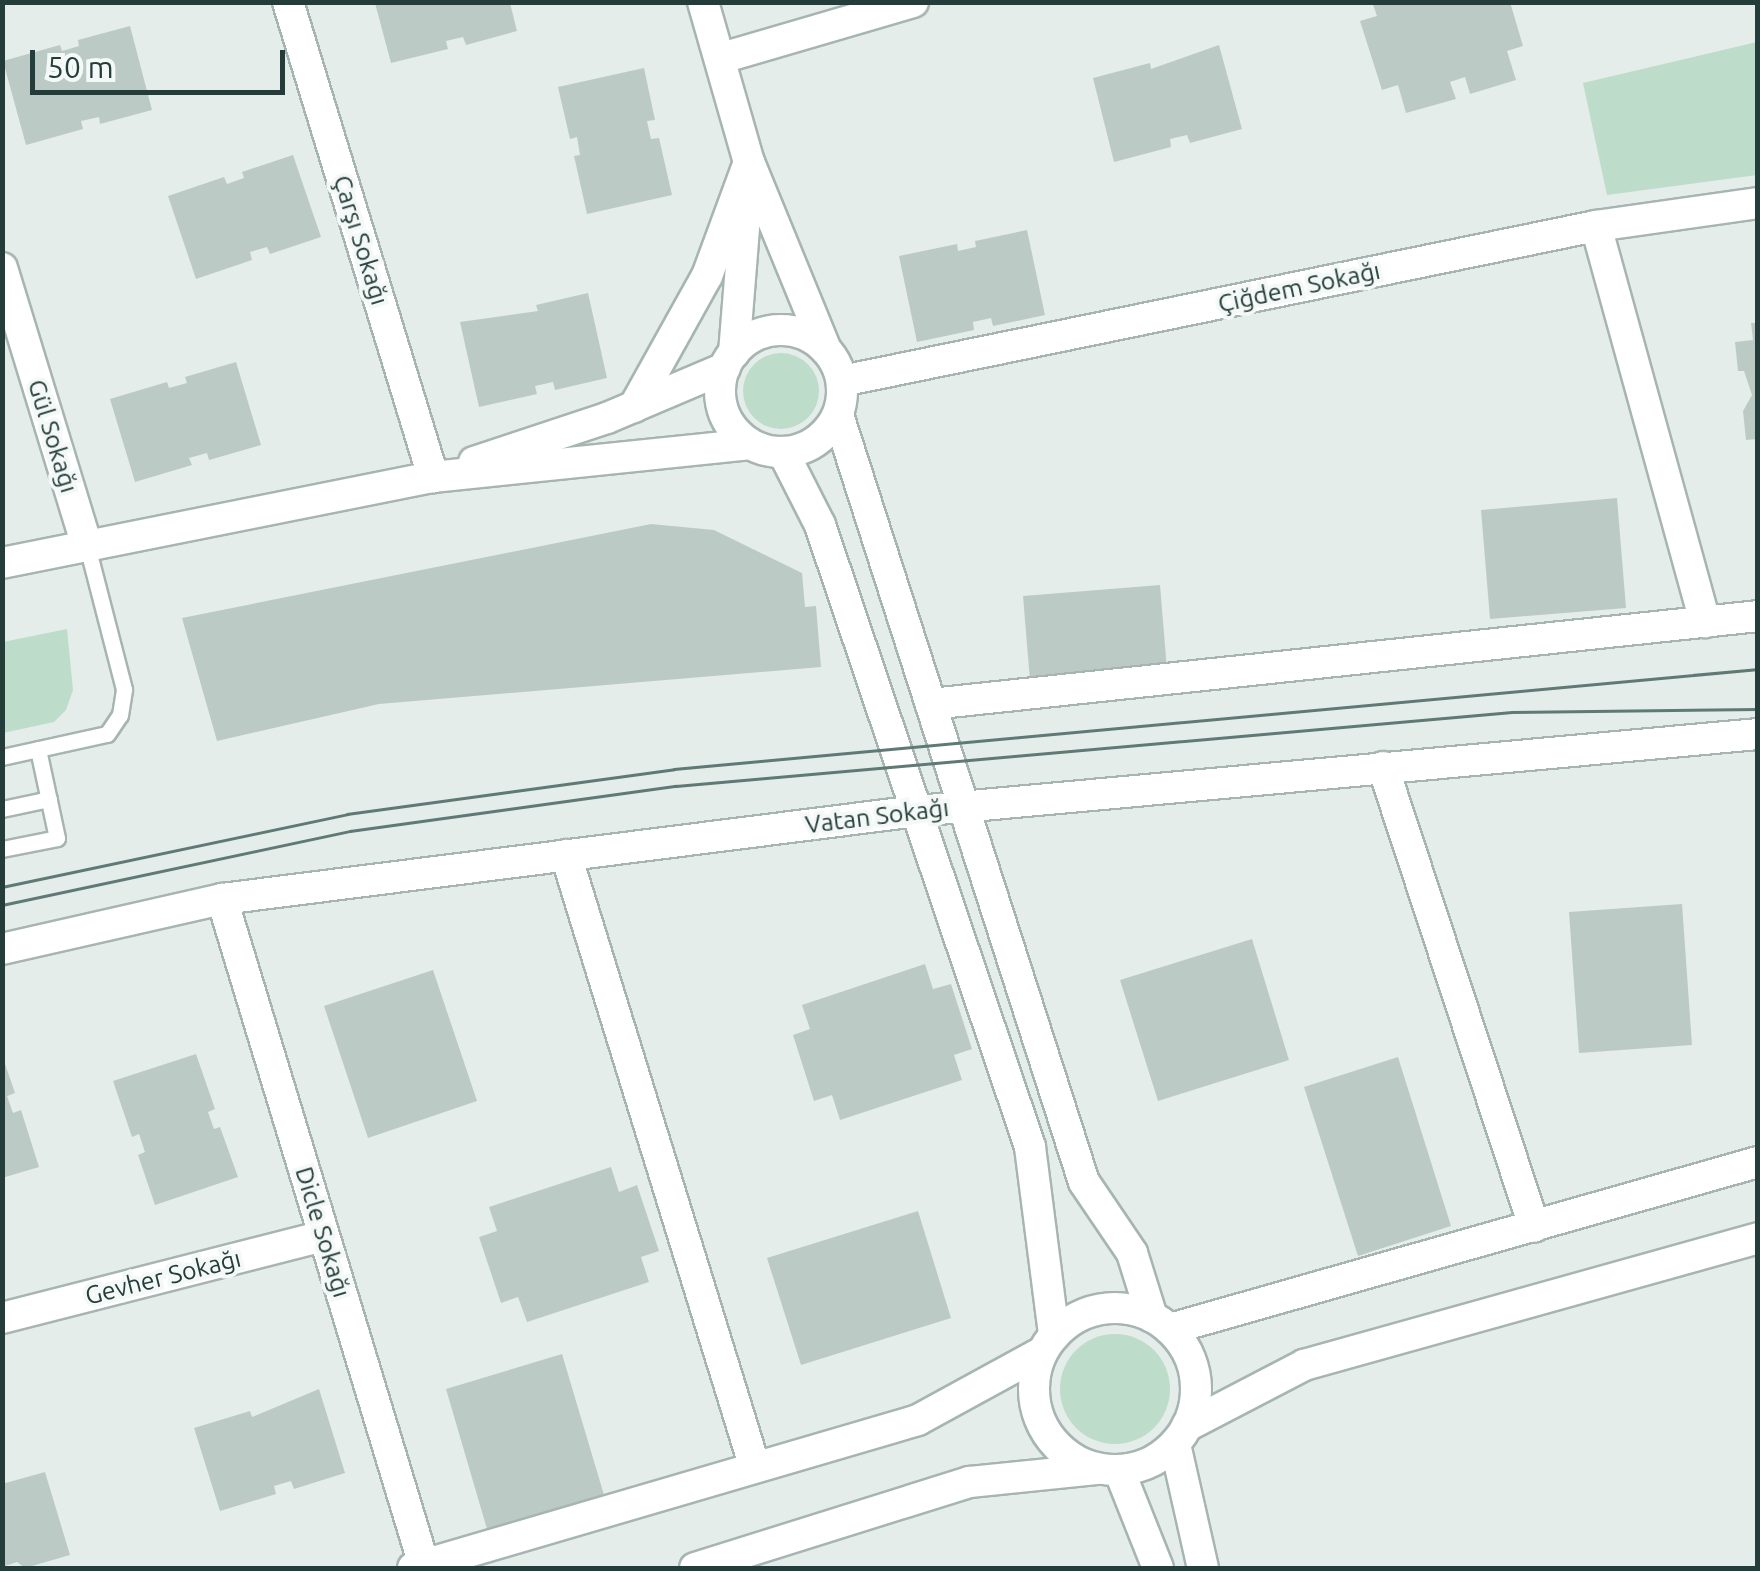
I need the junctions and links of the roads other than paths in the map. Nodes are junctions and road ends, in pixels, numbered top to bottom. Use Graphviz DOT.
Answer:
graph roads {
  1 [pos="288,2"];
  2 [pos="704,2"];
  3 [pos="914,2"];
  4 [pos="722,58"];
  5 [pos="749,162"];
  6 [pos="1758,204"];
  7 [pos="1596,226"];
  8 [pos="2,268"];
  9 [pos="826,350"];
  10 [pos="729,360"];
  11 [pos="842,381"];
  12 [pos="634,407"];
  13 [pos="838,415"];
  14 [pos="750,444"];
  15 [pos="783,452"];
  16 [pos="433,477"];
  17 [pos="87,546"];
  18 [pos="2,563"];
  19 [pos="1758,616"];
  20 [pos="1704,622"];
  21 [pos="931,704"];
  22 [pos="1758,734"];
  23 [pos="38,749"];
  24 [pos="2,757"];
  25 [pos="1383,768"];
  26 [pos="49,799"];
  27 [pos="964,806"];
  28 [pos="2,809"];
  29 [pos="917,811"];
  30 [pos="2,849"];
  31 [pos="566,856"];
  32 [pos="222,898"];
  33 [pos="2,949"];
  34 [pos="1758,1162"];
  35 [pos="1534,1227"];
  36 [pos="324,1236"];
  37 [pos="1758,1238"];
  38 [pos="2,1318"];
  39 [pos="1161,1323"];
  40 [pos="1048,1344"];
  41 [pos="1181,1435"];
  42 [pos="755,1468"];
  43 [pos="1108,1470"];
  44 [pos="418,1567"];
  45 [pos="695,1568"];
  46 [pos="1158,1568"];
  47 [pos="1204,1568"];
  1 -- 16 [label="street, Çarşı Sokağı"];
  2 -- 4 [label="street"];
  3 -- 4 [label="street"];
  4 -- 5 [label="street"];
  5 -- 9 [label="street"];
  5 -- 10 [label="street"];
  5 -- 12 [label="street"];
  6 -- 7 [label="street, Çiğdem Sokağı"];
  7 -- 11 [label="street, Çiğdem Sokağı"];
  7 -- 20 [label="street"];
  8 -- 17 [label="street, Gül Sokağı"];
  9 -- 10 [label="street"];
  9 -- 11 [label="street"];
  10 -- 12 [label="street"];
  10 -- 14 [label="street"];
  11 -- 13 [label="street"];
  12 -- 16 [label="street"];
  13 -- 15 [label="street"];
  13 -- 21 [label="street"];
  14 -- 15 [label="street"];
  14 -- 16 [label="street"];
  15 -- 29 [label="street"];
  16 -- 17 [label="street"];
  17 -- 18 [label="street"];
  17 -- 23 [label="lane"];
  19 -- 20 [label="street"];
  20 -- 21 [label="street"];
  21 -- 27 [label="street"];
  22 -- 25 [label="street, Vatan Sokağı"];
  23 -- 24 [label="lane"];
  23 -- 26 [label="lane"];
  25 -- 27 [label="street, Vatan Sokağı"];
  25 -- 35 [label="street"];
  26 -- 28 [label="lane"];
  26 -- 30 [label="lane"];
  27 -- 29 [label="street, Vatan Sokağı"];
  27 -- 39 [label="street"];
  29 -- 31 [label="street, Vatan Sokağı"];
  29 -- 40 [label="street"];
  31 -- 32 [label="street, Vatan Sokağı"];
  31 -- 42 [label="street"];
  32 -- 33 [label="street, Vatan Sokağı"];
  32 -- 36 [label="street, Dicle Sokağı"];
  34 -- 35 [label="street"];
  35 -- 39 [label="street"];
  36 -- 38 [label="street, Gevher Sokağı"];
  36 -- 44 [label="street, Dicle Sokağı"];
  37 -- 41 [label="street"];
  39 -- 40 [label="street"];
  39 -- 41 [label="street"];
  40 -- 42 [label="street"];
  40 -- 43 [label="street"];
  41 -- 43 [label="street"];
  41 -- 47 [label="street"];
  42 -- 44 [label="street"];
  43 -- 45 [label="street"];
  43 -- 46 [label="street"];
}
